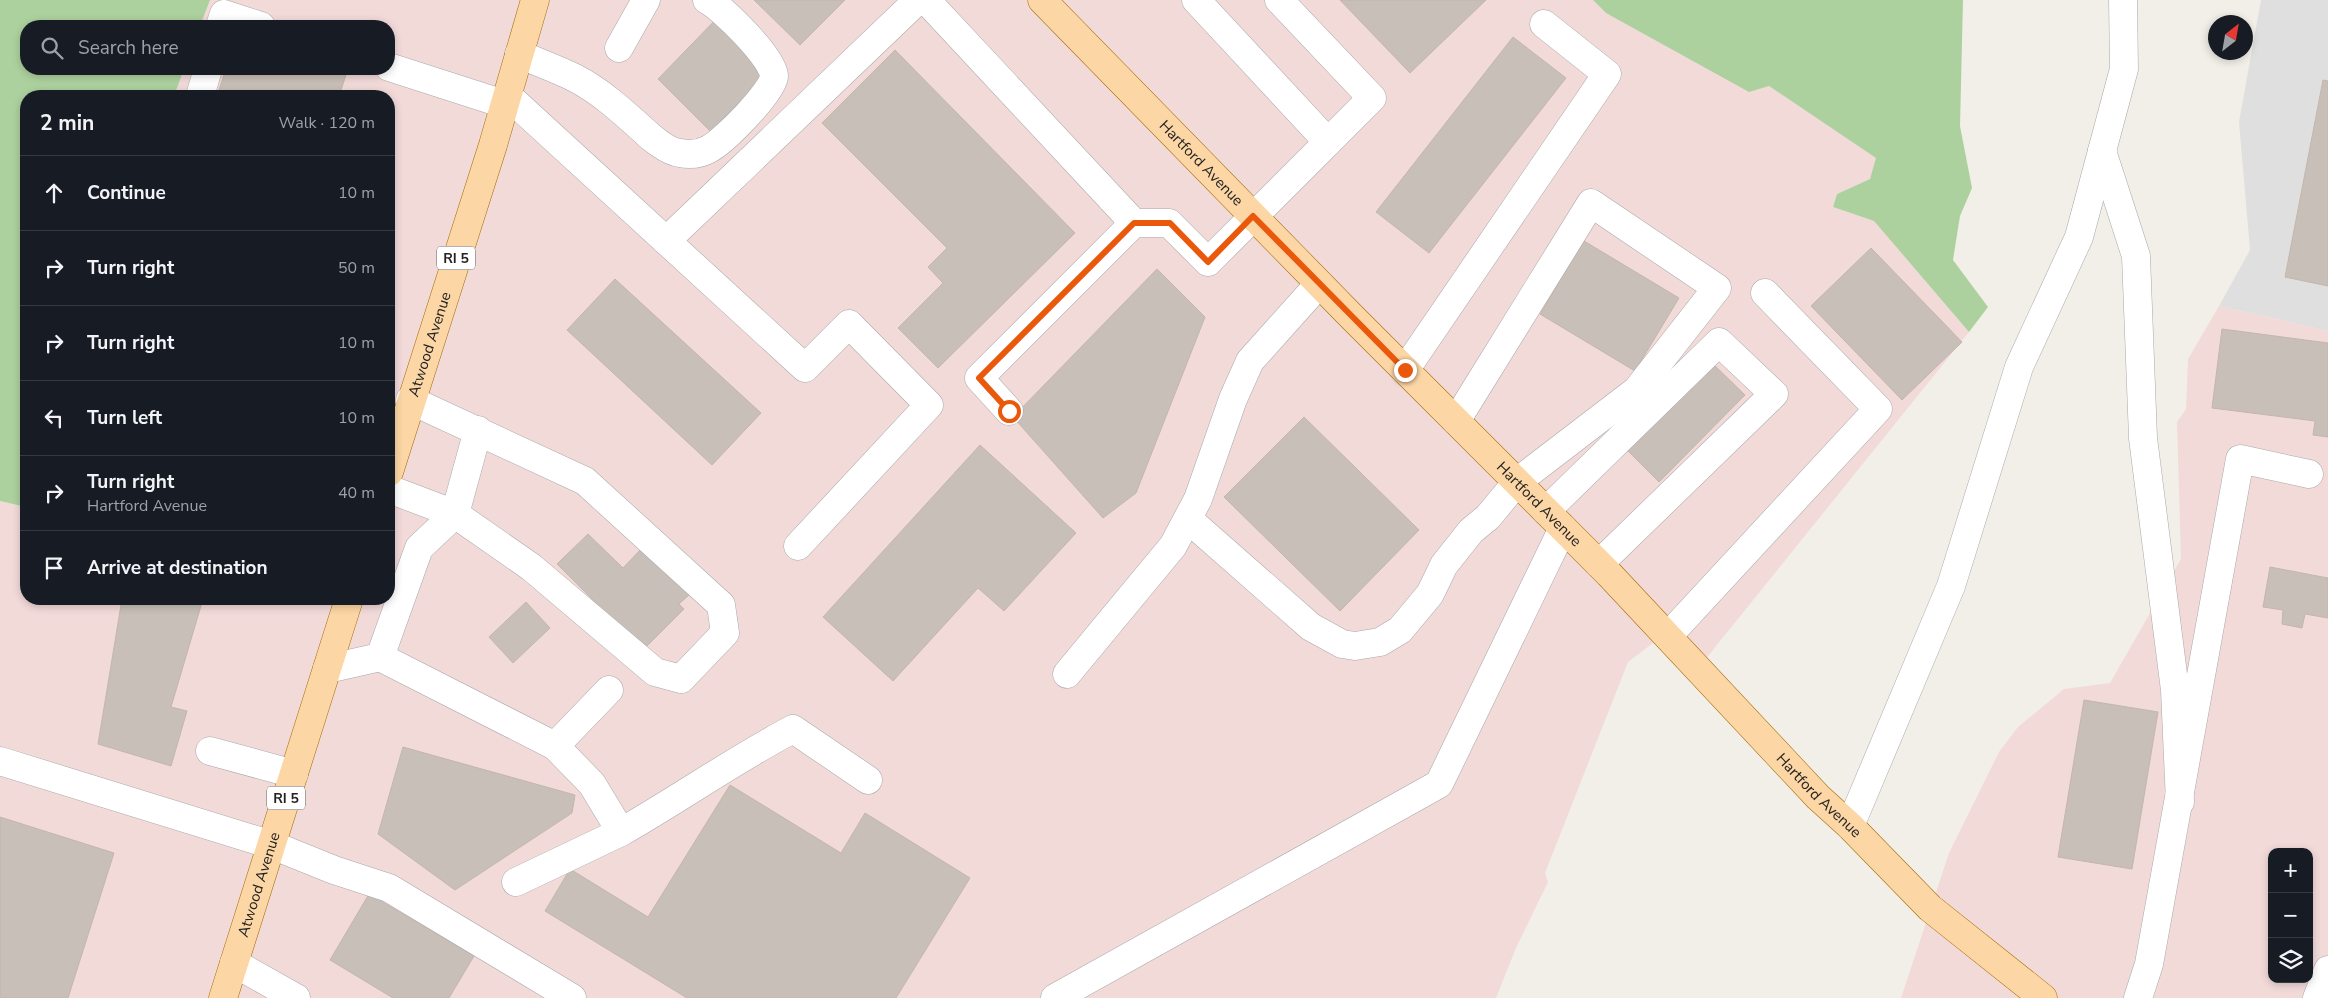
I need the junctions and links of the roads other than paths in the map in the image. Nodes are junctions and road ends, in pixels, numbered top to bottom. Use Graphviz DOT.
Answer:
graph roads {
  1 [pos="528,0"];
  2 [pos="535,0"];
  3 [pos="646,0"];
  4 [pos="708,0"];
  5 [pos="918,0"];
  6 [pos="926,0"];
  7 [pos="1042,0"];
  8 [pos="1196,0"];
  9 [pos="1279,0"];
  10 [pos="2123,0"];
  11 [pos="222,20"];
  12 [pos="242,20"];
  13 [pos="1544,24"];
  14 [pos="618,48"];
  15 [pos="520,49"];
  16 [pos="395,69"];
  17 [pos="206,75"];
  18 [pos="202,90"];
  19 [pos="506,100"];
  20 [pos="1328,142"];
  21 [pos="2102,151"];
  22 [pos="1253,216"];
  23 [pos="1134,223"];
  24 [pos="666,241"];
  25 [pos="1319,284"];
  26 [pos="1765,293"];
  27 [pos="1405,370"];
  28 [pos="410,400"];
  29 [pos="1009,411"];
  30 [pos="1456,421"];
  31 [pos="478,430"];
  32 [pos="395,449"];
  33 [pos="2309,474"];
  34 [pos="1517,482"];
  35 [pos="395,492"];
  36 [pos="455,514"];
  37 [pos="1188,520"];
  38 [pos="1554,520"];
  39 [pos="798,546"];
  40 [pos="1599,564"];
  41 [pos="347,605"];
  42 [pos="1668,636"];
  43 [pos="380,658"];
  44 [pos="327,669"];
  45 [pos="1067,674"];
  46 [pos="609,690"];
  47 [pos="554,746"];
  48 [pos="210,750"];
  49 [pos="0,761"];
  50 [pos="294,774"];
  51 [pos="868,780"];
  52 [pos="2180,802"];
  53 [pos="1850,826"];
  54 [pos="622,832"];
  55 [pos="272,845"];
  56 [pos="516,882"];
  57 [pos="234,963"];
  58 [pos="2328,970"];
  59 [pos="2029,993"];
  60 [pos="223,998"];
  61 [pos="296,998"];
  62 [pos="572,998"];
  63 [pos="1055,998"];
  64 [pos="2138,998"];
  65 [pos="2317,998"];
  1 -- 15 [label="main road, Atwood Avenue / RI 5"];
  2 -- 15 [label="main road, Atwood Avenue / RI 5"];
  3 -- 14 [label="lane"];
  4 -- 15 [label="lane"];
  5 -- 24 [label="lane"];
  6 -- 23 [label="lane"];
  7 -- 22 [label="main road, Hartford Avenue"];
  8 -- 20 [label="lane"];
  9 -- 20 [label="lane"];
  10 -- 21 [label="lane"];
  11 -- 12 [label="lane"];
  13 -- 27 [label="lane"];
  15 -- 19 [label="main road, Atwood Avenue / RI 5"];
  16 -- 19 [label="lane"];
  17 -- 18 [label="lane"];
  19 -- 24 [label="lane"];
  19 -- 28 [label="main road, Atwood Avenue / RI 5"];
  20 -- 22 [label="lane"];
  21 -- 52 [label="lane"];
  21 -- 53 [label="lane"];
  22 -- 23 [label="lane"];
  22 -- 25 [label="main road, Hartford Avenue"];
  23 -- 29 [label="lane"];
  24 -- 39 [label="lane"];
  25 -- 27 [label="main road, Hartford Avenue"];
  25 -- 37 [label="lane"];
  26 -- 42 [label="lane"];
  27 -- 30 [label="main road, Hartford Avenue"];
  28 -- 31 [label="lane"];
  28 -- 32 [label="main road, Atwood Avenue / RI 5"];
  30 -- 34 [label="main road, Hartford Avenue"];
  30 -- 34 [label="lane"];
  31 -- 36 [label="lane"];
  31 -- 36 [label="lane"];
  33 -- 52 [label="lane"];
  34 -- 37 [label="lane"];
  34 -- 38 [label="main road, Hartford Avenue"];
  35 -- 36 [label="lane"];
  36 -- 43 [label="lane"];
  37 -- 45 [label="lane"];
  38 -- 40 [label="main road, Hartford Avenue"];
  38 -- 40 [label="lane"];
  38 -- 63 [label="lane"];
  40 -- 42 [label="main road, Hartford Avenue"];
  41 -- 44 [label="main road, Atwood Avenue / RI 5"];
  42 -- 53 [label="main road, Hartford Avenue"];
  43 -- 44 [label="lane"];
  43 -- 47 [label="lane"];
  44 -- 50 [label="main road, Atwood Avenue / RI 5"];
  46 -- 47 [label="lane"];
  47 -- 54 [label="lane"];
  48 -- 50 [label="lane"];
  49 -- 55 [label="lane"];
  50 -- 55 [label="main road, Atwood Avenue / RI 5"];
  51 -- 54 [label="lane"];
  52 -- 64 [label="lane"];
  53 -- 59 [label="main road, Hartford Avenue"];
  54 -- 56 [label="lane"];
  55 -- 57 [label="main road, Atwood Avenue / RI 5"];
  55 -- 62 [label="lane"];
  57 -- 60 [label="main road, Atwood Avenue / RI 5"];
  57 -- 61 [label="lane"];
  58 -- 65 [label="lane"];
}
